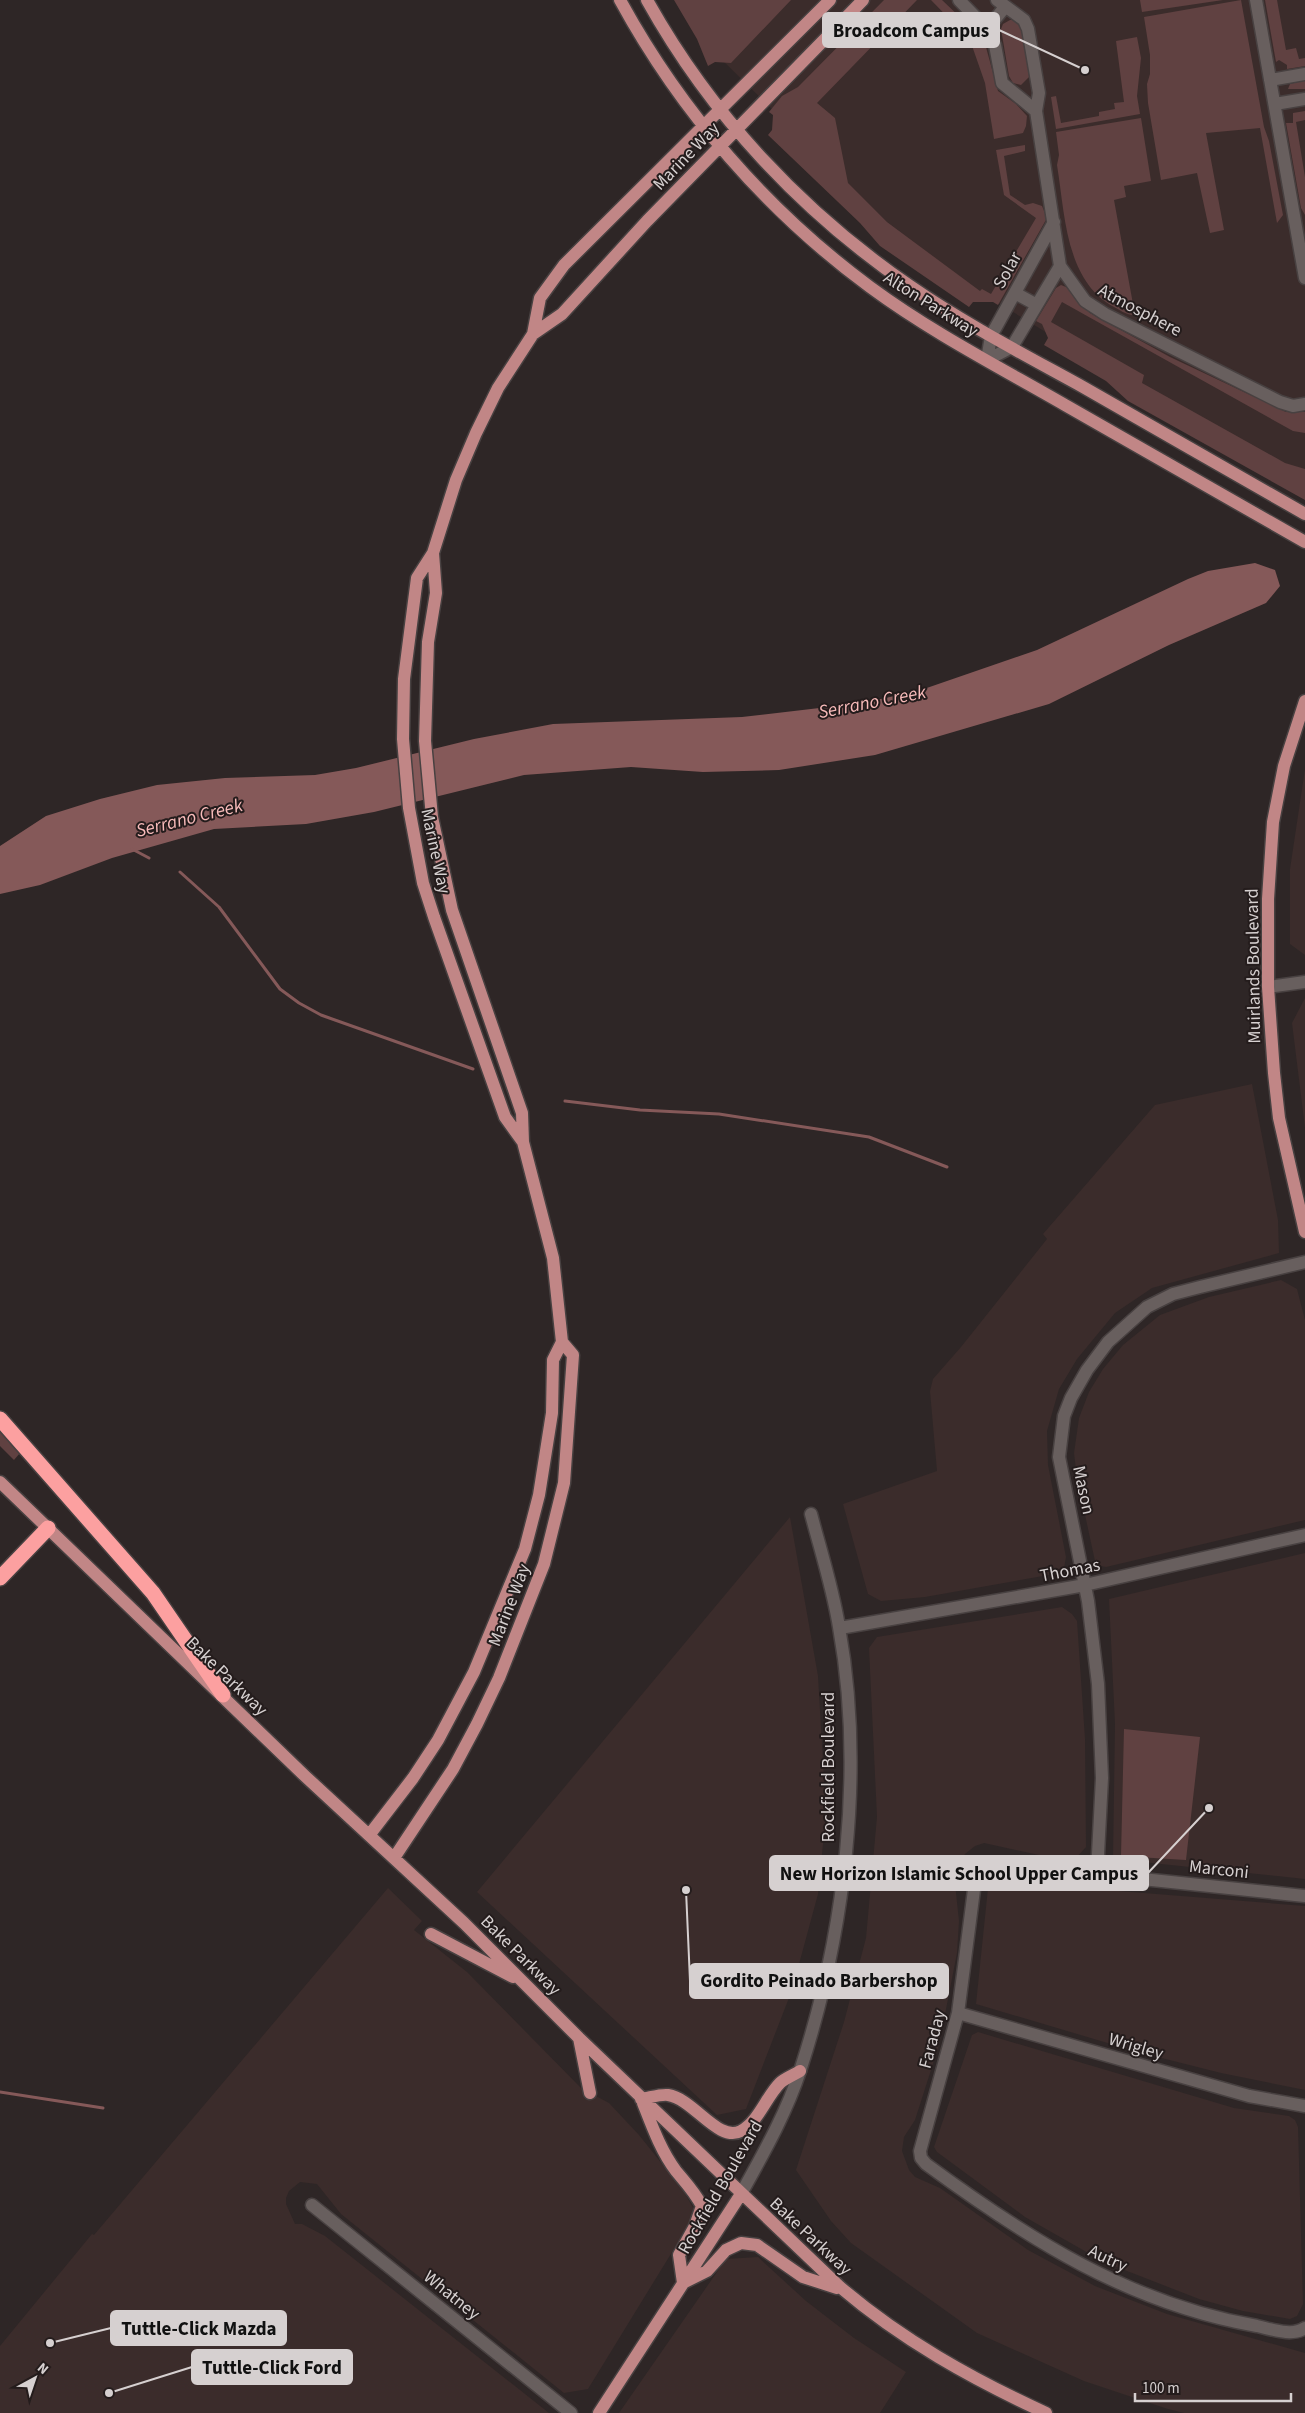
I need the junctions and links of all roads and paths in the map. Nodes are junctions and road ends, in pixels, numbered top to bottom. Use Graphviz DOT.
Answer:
graph roads {
  1 [pos="620,0"];
  2 [pos="648,0"];
  3 [pos="830,0"];
  4 [pos="863,0"];
  5 [pos="959,0"];
  6 [pos="1256,0"];
  7 [pos="1001,4"];
  8 [pos="987,29"];
  9 [pos="1305,74"];
  10 [pos="1270,80"];
  11 [pos="1305,98"];
  12 [pos="1275,104"];
  13 [pos="720,110"];
  14 [pos="1036,111"];
  15 [pos="704,126"];
  16 [pos="736,128"];
  17 [pos="720,146"];
  18 [pos="1054,222"];
  19 [pos="1060,266"];
  20 [pos="1305,278"];
  21 [pos="1015,293"];
  22 [pos="1036,305"];
  23 [pos="533,334"];
  24 [pos="991,336"];
  25 [pos="1012,347"];
  26 [pos="987,360"];
  27 [pos="1305,404"];
  28 [pos="1305,514"];
  29 [pos="1305,542"];
  30 [pos="433,554"];
  31 [pos="1305,701"];
  32 [pos="1305,982"];
  33 [pos="1268,987"];
  34 [pos="523,1142"];
  35 [pos="1305,1232"];
  36 [pos="1305,1262"];
  37 [pos="562,1342"];
  38 [pos="0,1419"];
  39 [pos="0,1482"];
  40 [pos="811,1514"];
  41 [pos="48,1528"];
  42 [pos="1305,1535"];
  43 [pos="0,1578"];
  44 [pos="1086,1585"];
  45 [pos="840,1628"];
  46 [pos="223,1695"];
  47 [pos="370,1834"];
  48 [pos="394,1858"];
  49 [pos="981,1869"];
  50 [pos="1097,1873"];
  51 [pos="1305,1896"];
  52 [pos="431,1934"];
  53 [pos="526,1984"];
  54 [pos="958,2013"];
  55 [pos="579,2038"];
  56 [pos="800,2071"];
  57 [pos="590,2093"];
  58 [pos="641,2099"];
  59 [pos="1305,2106"];
  60 [pos="921,2158"];
  61 [pos="741,2194"];
  62 [pos="312,2205"];
  63 [pos="683,2283"];
  64 [pos="842,2289"];
  65 [pos="1305,2328"];
  66 [pos="571,2413"];
  67 [pos="599,2413"];
  68 [pos="1046,2413"];
  1 -- 15 [label="main road, Alton Parkway"];
  2 -- 13 [label="main road, Alton Parkway"];
  3 -- 13 [label="main road, Marine Way"];
  4 -- 16 [label="main road, Marine Way"];
  5 -- 8 [label="street"];
  6 -- 10 [label="street"];
  7 -- 8 [label="street, Atmosphere"];
  7 -- 14 [label="street, Atmosphere"];
  8 -- 14 [label="street"];
  9 -- 10 [label="street"];
  10 -- 12 [label="street"];
  11 -- 12 [label="street"];
  12 -- 20 [label="street"];
  13 -- 15 [label="main road, Marine Way"];
  13 -- 16 [label="main road, Alton Parkway"];
  14 -- 18 [label="street, Atmosphere"];
  15 -- 17 [label="main road, Alton Parkway"];
  15 -- 23 [label="main road, Marine Way"];
  16 -- 17 [label="main road, Marine Way"];
  16 -- 24 [label="main road, Alton Parkway"];
  17 -- 23 [label="main road, Marine Way"];
  17 -- 26 [label="main road, Alton Parkway"];
  18 -- 19 [label="street, Atmosphere"];
  18 -- 21 [label="street, Solar"];
  19 -- 22 [label="street"];
  19 -- 27 [label="street, Atmosphere"];
  21 -- 22 [label="street"];
  21 -- 24 [label="street, Solar"];
  22 -- 25 [label="street"];
  23 -- 30 [label="main road, Marine Way"];
  24 -- 25 [label="main road, Alton Parkway"];
  24 -- 26 [label="street"];
  25 -- 26 [label="street"];
  25 -- 28 [label="main road, Alton Parkway"];
  26 -- 29 [label="main road, Alton Parkway"];
  30 -- 34 [label="main road, Marine Way"];
  30 -- 34 [label="main road, Marine Way"];
  31 -- 33 [label="main road, Muirlands Boulevard"];
  32 -- 33 [label="street"];
  33 -- 35 [label="main road, Muirlands Boulevard"];
  34 -- 37 [label="main road, Marine Way"];
  36 -- 44 [label="street, Mason"];
  37 -- 47 [label="main road, Marine Way"];
  37 -- 48 [label="main road, Marine Way"];
  38 -- 46 [label="highway"];
  39 -- 41 [label="main road, Bake Parkway"];
  40 -- 45 [label="street, Rockfield Boulevard"];
  41 -- 43 [label="highway"];
  41 -- 46 [label="main road, Bake Parkway"];
  42 -- 44 [label="street, Thomas"];
  44 -- 45 [label="street, Thomas"];
  44 -- 50 [label="street, Mason"];
  45 -- 56 [label="street, Rockfield Boulevard"];
  46 -- 47 [label="main road, Bake Parkway"];
  47 -- 48 [label="main road, Bake Parkway"];
  48 -- 53 [label="main road, Bake Parkway"];
  49 -- 50 [label="street, Marconi"];
  49 -- 54 [label="street, Faraday"];
  50 -- 51 [label="street, Marconi"];
  52 -- 53 [label="main road"];
  53 -- 55 [label="main road, Bake Parkway"];
  54 -- 59 [label="street, Wrigley"];
  54 -- 60 [label="street, Faraday"];
  55 -- 57 [label="main road"];
  55 -- 58 [label="main road, Bake Parkway"];
  56 -- 58 [label="main road"];
  56 -- 61 [label="street, Rockfield Boulevard"];
  58 -- 61 [label="main road, Bake Parkway"];
  58 -- 63 [label="main road"];
  60 -- 65 [label="street, Autry"];
  61 -- 63 [label="main road, Rockfield Boulevard"];
  61 -- 64 [label="main road, Bake Parkway"];
  62 -- 66 [label="street, Whatney"];
  63 -- 64 [label="main road"];
  63 -- 67 [label="main road, Rockfield Boulevard"];
  64 -- 68 [label="main road, Bake Parkway"];
}
